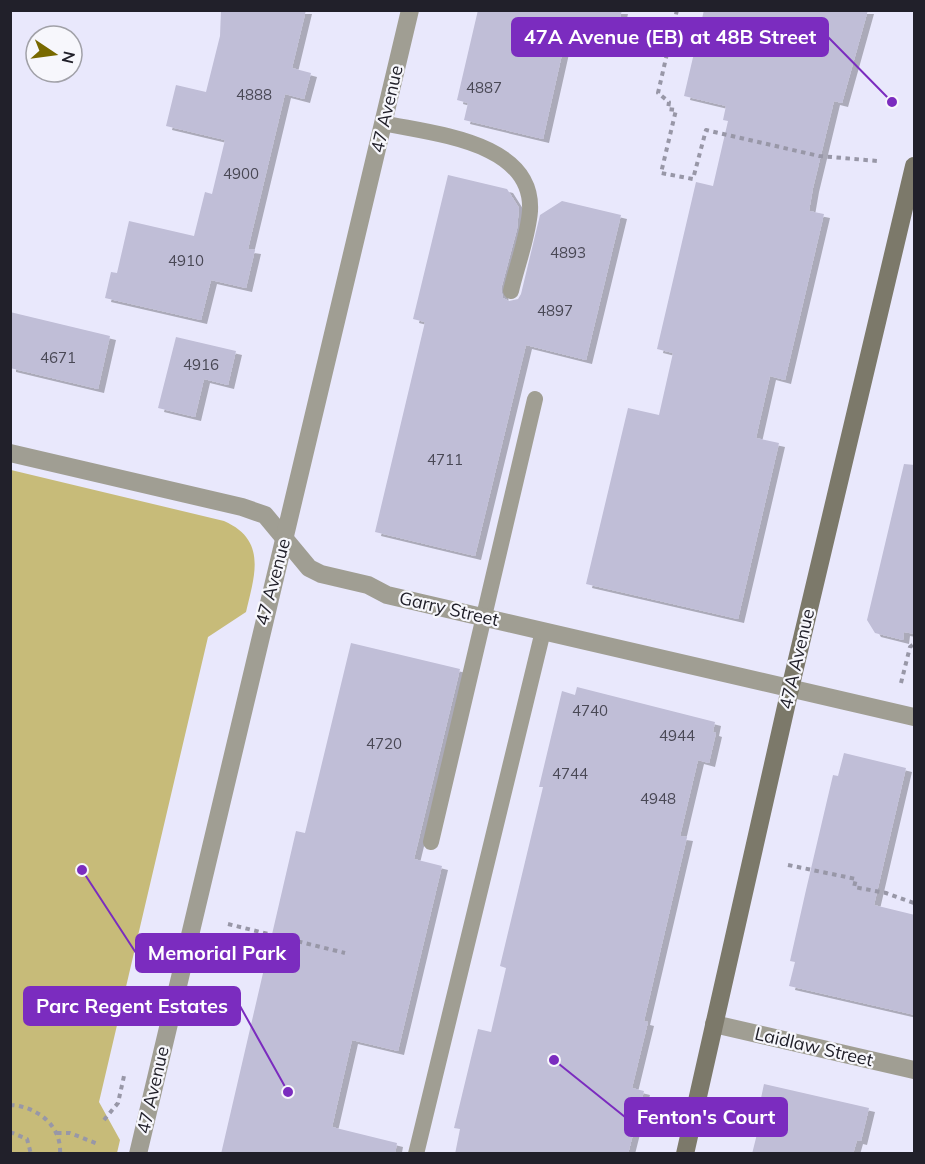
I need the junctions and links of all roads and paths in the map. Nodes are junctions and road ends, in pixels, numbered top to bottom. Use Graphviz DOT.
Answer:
graph roads {
  1 [pos="410,10"];
  2 [pos="677,10"];
  3 [pos="383,123"];
  4 [pos="878,160"];
  5 [pos="915,166"];
  6 [pos="511,291"];
  7 [pos="535,399"];
  8 [pos="10,453"];
  9 [pos="285,539"];
  10 [pos="482,617"];
  11 [pos="543,631"];
  12 [pos="915,644"];
  13 [pos="901,683"];
  14 [pos="790,689"];
  15 [pos="915,717"];
  16 [pos="431,842"];
  17 [pos="788,866"];
  18 [pos="915,903"];
  19 [pos="228,924"];
  20 [pos="345,953"];
  21 [pos="714,1024"];
  22 [pos="915,1070"];
  23 [pos="124,1076"];
  24 [pos="10,1105"];
  25 [pos="104,1120"];
  26 [pos="10,1131"];
  27 [pos="57,1133"];
  28 [pos="98,1144"];
  29 [pos="31,1154"];
  30 [pos="60,1154"];
  31 [pos="138,1154"];
  32 [pos="416,1154"];
  33 [pos="685,1154"];
  1 -- 3 [label="street, 47 Avenue"];
  2 -- 4 [label="path"];
  3 -- 6 [label="lane"];
  3 -- 9 [label="street, 47 Avenue"];
  5 -- 14 [label="main road, 47A Avenue"];
  7 -- 10 [label="lane"];
  8 -- 9 [label="street, Garry Street"];
  9 -- 10 [label="street, Garry Street"];
  9 -- 31 [label="street, 47 Avenue"];
  10 -- 11 [label="street, Garry Street"];
  10 -- 16 [label="lane"];
  11 -- 14 [label="street, Garry Street"];
  11 -- 32 [label="lane"];
  12 -- 13 [label="path"];
  14 -- 15 [label="street, Garry Street"];
  14 -- 21 [label="main road, 47A Avenue"];
  17 -- 18 [label="path"];
  19 -- 20 [label="path"];
  21 -- 22 [label="street, Laidlaw Street"];
  21 -- 33 [label="main road, 47A Avenue"];
  23 -- 25 [label="path"];
  24 -- 27 [label="path"];
  26 -- 29 [label="path"];
  27 -- 28 [label="path"];
  27 -- 30 [label="path"];
}
